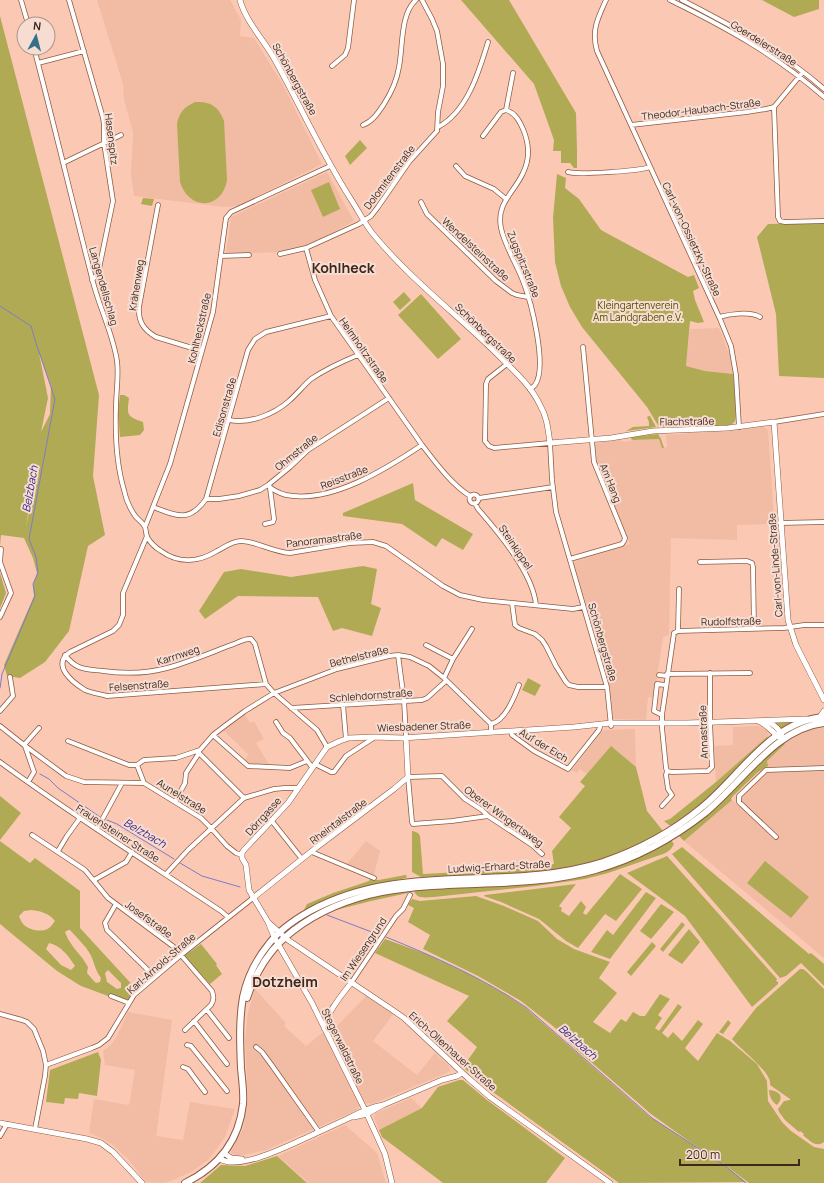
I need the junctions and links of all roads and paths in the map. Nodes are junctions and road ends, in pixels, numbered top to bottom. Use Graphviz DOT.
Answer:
graph roads {
  1 [pos="21,0"];
  2 [pos="69,0"];
  3 [pos="240,0"];
  4 [pos="354,0"];
  5 [pos="416,0"];
  6 [pos="422,0"];
  7 [pos="606,0"];
  8 [pos="670,0"];
  9 [pos="682,0"];
  10 [pos="693,3"];
  11 [pos="690,10"];
  12 [pos="26,16"];
  13 [pos="488,42"];
  14 [pos="84,51"];
  15 [pos="36,56"];
  16 [pos="38,63"];
  17 [pos="332,66"];
  18 [pos="803,72"];
  19 [pos="513,73"];
  20 [pos="800,76"];
  21 [pos="824,89"];
  22 [pos="824,97"];
  23 [pos="774,107"];
  24 [pos="506,110"];
  25 [pos="363,124"];
  26 [pos="631,125"];
  27 [pos="438,127"];
  28 [pos="121,135"];
  29 [pos="483,136"];
  30 [pos="104,143"];
  31 [pos="63,163"];
  32 [pos="330,166"];
  33 [pos="456,166"];
  34 [pos="650,167"];
  35 [pos="568,172"];
  36 [pos="506,199"];
  37 [pos="421,202"];
  38 [pos="158,205"];
  39 [pos="364,221"];
  40 [pos="824,221"];
  41 [pos="306,248"];
  42 [pos="280,254"];
  43 [pos="249,255"];
  44 [pos="221,256"];
  45 [pos="92,280"];
  46 [pos="528,296"];
  47 [pos="331,316"];
  48 [pos="719,317"];
  49 [pos="760,317"];
  50 [pos="583,347"];
  51 [pos="202,351"];
  52 [pos="358,355"];
  53 [pos="507,364"];
  54 [pos="530,389"];
  55 [pos="389,398"];
  56 [pos="824,414"];
  57 [pos="229,420"];
  58 [pos="774,422"];
  59 [pos="739,427"];
  60 [pos="592,440"];
  61 [pos="550,443"];
  62 [pos="422,445"];
  63 [pos="269,487"];
  64 [pos="552,487"];
  65 [pos="470,496"];
  66 [pos="479,498"];
  67 [pos="206,499"];
  68 [pos="475,503"];
  69 [pos="153,507"];
  70 [pos="824,522"];
  71 [pos="780,523"];
  72 [pos="265,524"];
  73 [pos="145,527"];
  74 [pos="147,536"];
  75 [pos="1,550"];
  76 [pos="570,559"];
  77 [pos="700,562"];
  78 [pos="679,589"];
  79 [pos="512,602"];
  80 [pos="536,605"];
  81 [pos="583,607"];
  82 [pos="0,617"];
  83 [pos="824,625"];
  84 [pos="789,628"];
  85 [pos="472,629"];
  86 [pos="754,629"];
  87 [pos="676,632"];
  88 [pos="426,645"];
  89 [pos="65,655"];
  90 [pos="398,655"];
  91 [pos="453,659"];
  92 [pos="710,673"];
  93 [pos="750,673"];
  94 [pos="659,675"];
  95 [pos="667,675"];
  96 [pos="10,677"];
  97 [pos="445,680"];
  98 [pos="266,684"];
  99 [pos="519,685"];
  100 [pos="665,685"];
  101 [pos="606,687"];
  102 [pos="274,693"];
  103 [pos="404,700"];
  104 [pos="824,700"];
  105 [pos="343,705"];
  106 [pos="291,708"];
  107 [pos="0,711"];
  108 [pos="824,711"];
  109 [pos="662,715"];
  110 [pos="821,718"];
  111 [pos="812,719"];
  112 [pos="764,720"];
  113 [pos="755,721"];
  114 [pos="276,722"];
  115 [pos="710,722"];
  116 [pos="824,723"];
  117 [pos="491,724"];
  118 [pos="662,724"];
  119 [pos="611,725"];
  120 [pos="0,726"];
  121 [pos="600,726"];
  122 [pos="574,727"];
  123 [pos="39,728"];
  124 [pos="511,731"];
  125 [pos="491,732"];
  126 [pos="213,735"];
  127 [pos="780,736"];
  128 [pos="374,737"];
  129 [pos="406,737"];
  130 [pos="346,739"];
  131 [pos="68,741"];
  132 [pos="25,746"];
  133 [pos="327,747"];
  134 [pos="198,752"];
  135 [pos="307,761"];
  136 [pos="0,762"];
  137 [pos="137,765"];
  138 [pos="313,766"];
  139 [pos="824,768"];
  140 [pos="667,771"];
  141 [pos="408,777"];
  142 [pos="28,782"];
  143 [pos="122,783"];
  144 [pos="144,783"];
  145 [pos="298,788"];
  146 [pos="244,798"];
  147 [pos="175,802"];
  148 [pos="662,806"];
  149 [pos="488,816"];
  150 [pos="80,818"];
  151 [pos="270,820"];
  152 [pos="211,828"];
  153 [pos="97,829"];
  154 [pos="32,834"];
  155 [pos="776,837"];
  156 [pos="58,851"];
  157 [pos="312,851"];
  158 [pos="132,852"];
  159 [pos="542,854"];
  160 [pos="242,855"];
  161 [pos="302,859"];
  162 [pos="166,874"];
  163 [pos="374,878"];
  164 [pos="94,880"];
  165 [pos="406,885"];
  166 [pos="410,895"];
  167 [pos="253,898"];
  168 [pos="116,904"];
  169 [pos="228,917"];
  170 [pos="291,932"];
  171 [pos="277,935"];
  172 [pos="285,937"];
  173 [pos="278,944"];
  174 [pos="294,944"];
  175 [pos="181,955"];
  176 [pos="340,976"];
  177 [pos="155,977"];
  178 [pos="352,983"];
  179 [pos="344,992"];
  180 [pos="111,996"];
  181 [pos="129,1003"];
  182 [pos="207,1010"];
  183 [pos="316,1012"];
  184 [pos="330,1012"];
  185 [pos="0,1014"];
  186 [pos="241,1015"];
  187 [pos="194,1021"];
  188 [pos="324,1028"];
  189 [pos="185,1030"];
  190 [pos="230,1038"];
  191 [pos="187,1045"];
  192 [pos="256,1047"];
  193 [pos="227,1064"];
  194 [pos="46,1065"];
  195 [pos="183,1067"];
  196 [pos="458,1068"];
  197 [pos="462,1073"];
  198 [pos="442,1080"];
  199 [pos="227,1091"];
  200 [pos="205,1092"];
  201 [pos="366,1112"];
  202 [pos="0,1123"];
  203 [pos="6,1124"];
  204 [pos="35,1129"];
  205 [pos="319,1132"];
  206 [pos="0,1136"];
  207 [pos="222,1156"];
  208 [pos="136,1177"];
  209 [pos="138,1183"];
  210 [pos="142,1183"];
  211 [pos="185,1183"];
  212 [pos="392,1183"];
  213 [pos="610,1183"];
  1 -- 12 [label="street"];
  2 -- 14 [label="street, Hasenspitz"];
  3 -- 32 [label="street, Schönbergstraße"];
  4 -- 17 [label="street"];
  5 -- 25 [label="street"];
  6 -- 27 [label="street"];
  7 -- 26 [label="street, Carl-von-Ossietzky-Straße"];
  8 -- 11 [label="street, Goerdelerstraße"];
  9 -- 10 [label="street, Goerdelerstraße"];
  10 -- 11 [label="street"];
  10 -- 18 [label="street, Goerdelerstraße"];
  11 -- 20 [label="street, Goerdelerstraße"];
  13 -- 27 [label="street, Dolomitenstraße"];
  14 -- 16 [label="street"];
  14 -- 30 [label="street, Hasenspitz"];
  15 -- 16 [label="street, Langendellschlag"];
  16 -- 31 [label="street, Langendellschlag"];
  18 -- 20 [label="street, Theodor-Haubach-Straße"];
  18 -- 21 [label="street, Goerdelerstraße"];
  19 -- 24 [label="street"];
  20 -- 22 [label="street, Goerdelerstraße"];
  20 -- 23 [label="street, Theodor-Haubach-Straße"];
  23 -- 26 [label="street, Theodor-Haubach-Straße"];
  23 -- 40 [label="street"];
  24 -- 29 [label="street"];
  24 -- 36 [label="street, Zugspitzstraße"];
  26 -- 34 [label="street, Carl-von-Ossietzky-Straße"];
  27 -- 39 [label="street, Dolomitenstraße"];
  28 -- 30 [label="street"];
  30 -- 31 [label="street"];
  30 -- 45 [label="street, Hasenspitz"];
  31 -- 45 [label="street, Langendellschlag"];
  32 -- 39 [label="street, Schönbergstraße"];
  32 -- 44 [label="street, Kohlheckstraße"];
  33 -- 36 [label="street"];
  34 -- 35 [label="street"];
  34 -- 48 [label="street, Carl-von-Ossietzky-Straße"];
  36 -- 46 [label="street, Zugspitzstraße"];
  37 -- 46 [label="street, Wendelsteinstraße"];
  38 -- 51 [label="street, Krähenweg"];
  39 -- 41 [label="street"];
  39 -- 53 [label="street, Schönbergstraße"];
  41 -- 42 [label="street"];
  41 -- 47 [label="street, Helmholtzstraße"];
  43 -- 44 [label="street"];
  44 -- 51 [label="street, Kohlheckstraße"];
  45 -- 73 [label="street, Langendellschlag"];
  46 -- 54 [label="street, Zugspitzstraße"];
  47 -- 52 [label="street, Helmholtzstraße"];
  47 -- 57 [label="street, Edisonstraße"];
  48 -- 49 [label="street"];
  48 -- 59 [label="street, Carl-von-Ossietzky-Straße"];
  50 -- 60 [label="street, Am Hang"];
  51 -- 69 [label="street, Kohlheckstraße"];
  52 -- 55 [label="street, Helmholtzstraße"];
  52 -- 57 [label="street"];
  53 -- 54 [label="street, Schönbergstraße"];
  53 -- 61 [label="street"];
  54 -- 61 [label="street, Schönbergstraße"];
  55 -- 62 [label="street, Helmholtzstraße"];
  55 -- 63 [label="street, Ohmstraße"];
  56 -- 58 [label="street, Flachstraße"];
  57 -- 67 [label="street, Edisonstraße"];
  58 -- 59 [label="street, Flachstraße"];
  58 -- 71 [label="street, Carl-von-Linde-Straße"];
  59 -- 60 [label="street, Flachstraße"];
  60 -- 61 [label="street, Flachstraße"];
  60 -- 76 [label="street, Am Hang"];
  61 -- 64 [label="street, Schönbergstraße"];
  62 -- 63 [label="street, Reisstraße"];
  62 -- 65 [label="street, Helmholtzstraße"];
  63 -- 67 [label="street, Ohmstraße"];
  63 -- 72 [label="street"];
  64 -- 66 [label="street"];
  64 -- 76 [label="street, Schönbergstraße"];
  65 -- 66 [label="street"];
  65 -- 68 [label="street"];
  66 -- 68 [label="street"];
  67 -- 69 [label="street, Edisonstraße"];
  68 -- 80 [label="street, Steinkippel"];
  69 -- 73 [label="street, Kohlheckstraße"];
  70 -- 71 [label="street"];
  71 -- 84 [label="street, Carl-von-Linde-Straße"];
  73 -- 74 [label="street, Panoramastraße"];
  74 -- 79 [label="street, Panoramastraße"];
  74 -- 89 [label="street"];
  75 -- 82 [label="street"];
  76 -- 81 [label="street, Schönbergstraße"];
  77 -- 86 [label="street"];
  78 -- 87 [label="street"];
  79 -- 80 [label="street, Panoramastraße"];
  79 -- 101 [label="street"];
  80 -- 81 [label="street, Panoramastraße"];
  81 -- 101 [label="street, Schönbergstraße"];
  83 -- 84 [label="street, Rudolfstraße"];
  84 -- 86 [label="street, Rudolfstraße"];
  84 -- 104 [label="street, Carl-von-Linde-Straße"];
  85 -- 91 [label="street"];
  86 -- 87 [label="street, Rudolfstraße"];
  87 -- 95 [label="street"];
  88 -- 91 [label="street"];
  89 -- 98 [label="street, Felsenstraße"];
  89 -- 98 [label="street, Karrnweg"];
  90 -- 97 [label="street, Bethelstraße"];
  90 -- 102 [label="street, Bethelstraße"];
  90 -- 103 [label="street"];
  91 -- 97 [label="street"];
  92 -- 93 [label="street"];
  92 -- 95 [label="street"];
  92 -- 115 [label="street, Annastraße"];
  94 -- 95 [label="street"];
  95 -- 100 [label="street"];
  96 -- 107 [label="street"];
  97 -- 103 [label="street, Schlehdornstraße"];
  97 -- 117 [label="street, Bethelstraße"];
  98 -- 102 [label="street"];
  99 -- 117 [label="street"];
  100 -- 109 [label="street"];
  100 -- 109 [label="street"];
  101 -- 119 [label="street, Schönbergstraße"];
  102 -- 106 [label="street"];
  102 -- 126 [label="street, Bethelstraße"];
  103 -- 105 [label="street, Schlehdornstraße"];
  103 -- 129 [label="street"];
  105 -- 106 [label="street, Schlehdornstraße"];
  105 -- 130 [label="street"];
  106 -- 133 [label="street"];
  108 -- 110 [label="street"];
  109 -- 118 [label="street"];
  110 -- 111 [label="main road, Ludwig-Erhard-Straße"];
  111 -- 112 [label="street, Wiesbadener Straße"];
  111 -- 127 [label="main road, Ludwig-Erhard-Straße"];
  112 -- 113 [label="street, Wiesbadener Straße"];
  112 -- 127 [label="street"];
  113 -- 115 [label="street, Wiesbadener Straße"];
  113 -- 127 [label="street"];
  114 -- 135 [label="street"];
  115 -- 118 [label="street, Wiesbadener Straße"];
  115 -- 140 [label="street, Annastraße"];
  116 -- 127 [label="main road, Ludwig-Erhard-Straße"];
  117 -- 125 [label="street"];
  118 -- 119 [label="street, Wiesbadener Straße"];
  118 -- 140 [label="street"];
  119 -- 121 [label="street, Wiesbadener Straße"];
  119 -- 122 [label="street, Wiesbadener Straße"];
  120 -- 132 [label="street, Aunelstraße"];
  121 -- 122 [label="street, Wiesbadener Straße"];
  121 -- 124 [label="street, Auf der Eich"];
  122 -- 124 [label="street, Wiesbadener Straße"];
  123 -- 132 [label="street"];
  124 -- 125 [label="street, Wiesbadener Straße"];
  125 -- 129 [label="street, Wiesbadener Straße"];
  126 -- 134 [label="street, Bethelstraße"];
  126 -- 135 [label="street"];
  127 -- 165 [label="main road, Ludwig-Erhard-Straße"];
  128 -- 129 [label="street, Wiesbadener Straße"];
  128 -- 130 [label="street, Wiesbadener Straße"];
  128 -- 138 [label="street"];
  129 -- 141 [label="street"];
  130 -- 133 [label="street, Wiesbadener Straße"];
  131 -- 137 [label="street"];
  132 -- 142 [label="street"];
  132 -- 143 [label="street, Aunelstraße"];
  133 -- 138 [label="street"];
  134 -- 137 [label="street"];
  134 -- 146 [label="street"];
  134 -- 147 [label="street"];
  135 -- 138 [label="street"];
  136 -- 142 [label="street, Frauensteiner Straße"];
  137 -- 144 [label="street"];
  138 -- 145 [label="street"];
  139 -- 155 [label="street"];
  140 -- 148 [label="street"];
  141 -- 149 [label="street, Oberer Wingertsweg"];
  141 -- 149 [label="street"];
  141 -- 157 [label="street, Rheintalstraße"];
  142 -- 150 [label="street, Frauensteiner Straße"];
  143 -- 144 [label="street, Aunelstraße"];
  143 -- 153 [label="street"];
  144 -- 147 [label="street, Aunelstraße"];
  145 -- 146 [label="street"];
  145 -- 151 [label="street, Dörrgasse"];
  146 -- 152 [label="street"];
  147 -- 152 [label="street, Aunelstraße"];
  149 -- 159 [label="street, Oberer Wingertsweg"];
  150 -- 153 [label="street, Frauensteiner Straße"];
  150 -- 156 [label="street"];
  151 -- 160 [label="street, Dörrgasse"];
  151 -- 161 [label="street"];
  152 -- 160 [label="street, Aunelstraße"];
  152 -- 162 [label="street"];
  153 -- 158 [label="street, Frauensteiner Straße"];
  154 -- 156 [label="street, Josefstraße"];
  156 -- 164 [label="street, Josefstraße"];
  157 -- 161 [label="street, Rheintalstraße"];
  157 -- 163 [label="street"];
  158 -- 162 [label="street, Frauensteiner Straße"];
  158 -- 164 [label="street"];
  160 -- 167 [label="street"];
  161 -- 167 [label="street, Rheintalstraße"];
  162 -- 169 [label="street, Frauensteiner Straße"];
  164 -- 168 [label="street, Josefstraße"];
  165 -- 170 [label="main road, Ludwig-Erhard-Straße"];
  165 -- 171 [label="main road, Ludwig-Erhard-Straße"];
  166 -- 178 [label="street, Im Wiesengrund"];
  167 -- 169 [label="street, Karl-Arnold-Straße"];
  167 -- 171 [label="street, Stegerwaldstraße"];
  168 -- 175 [label="street, Josefstraße"];
  168 -- 177 [label="street"];
  169 -- 175 [label="street, Karl-Arnold-Straße"];
  170 -- 172 [label="main road, Ludwig-Erhard-Straße"];
  170 -- 174 [label="street"];
  171 -- 172 [label="street, Erich-Ollenhauer-Straße"];
  171 -- 173 [label="street, Stegerwaldstraße"];
  171 -- 186 [label="main road, Ludwig-Erhard-Straße"];
  172 -- 173 [label="main road, Ludwig-Erhard-Straße"];
  172 -- 174 [label="street, Erich-Ollenhauer-Straße"];
  173 -- 183 [label="street, Stegerwaldstraße"];
  173 -- 186 [label="main road, Ludwig-Erhard-Straße"];
  174 -- 176 [label="street, Erich-Ollenhauer-Straße"];
  175 -- 177 [label="street, Karl-Arnold-Straße"];
  175 -- 182 [label="street, Josefstraße"];
  176 -- 178 [label="street, Erich-Ollenhauer-Straße"];
  176 -- 179 [label="street"];
  177 -- 181 [label="street, Karl-Arnold-Straße"];
  178 -- 179 [label="street, Im Wiesengrund"];
  178 -- 196 [label="street, Erich-Ollenhauer-Straße"];
  179 -- 184 [label="street, Im Wiesengrund"];
  180 -- 181 [label="street"];
  181 -- 194 [label="street, Karl-Arnold-Straße"];
  182 -- 187 [label="street"];
  182 -- 190 [label="street"];
  183 -- 184 [label="street"];
  183 -- 188 [label="street, Stegerwaldstraße"];
  184 -- 188 [label="street, Im Wiesengrund"];
  185 -- 194 [label="street"];
  186 -- 207 [label="main road, Ludwig-Erhard-Straße"];
  187 -- 189 [label="street"];
  187 -- 193 [label="street"];
  188 -- 201 [label="street, Stegerwaldstraße"];
  191 -- 199 [label="street"];
  192 -- 205 [label="street"];
  194 -- 204 [label="street"];
  195 -- 200 [label="street"];
  196 -- 197 [label="street, Erich-Ollenhauer-Straße"];
  196 -- 198 [label="street"];
  197 -- 198 [label="street"];
  197 -- 213 [label="street, Erich-Ollenhauer-Straße"];
  198 -- 201 [label="street"];
  201 -- 205 [label="street"];
  201 -- 212 [label="street, Stegerwaldstraße"];
  202 -- 203 [label="street"];
  203 -- 204 [label="street"];
  203 -- 206 [label="street"];
  204 -- 208 [label="street"];
  205 -- 207 [label="street"];
  207 -- 211 [label="main road, Ludwig-Erhard-Straße"];
  208 -- 209 [label="street"];
  208 -- 210 [label="street"];
}
